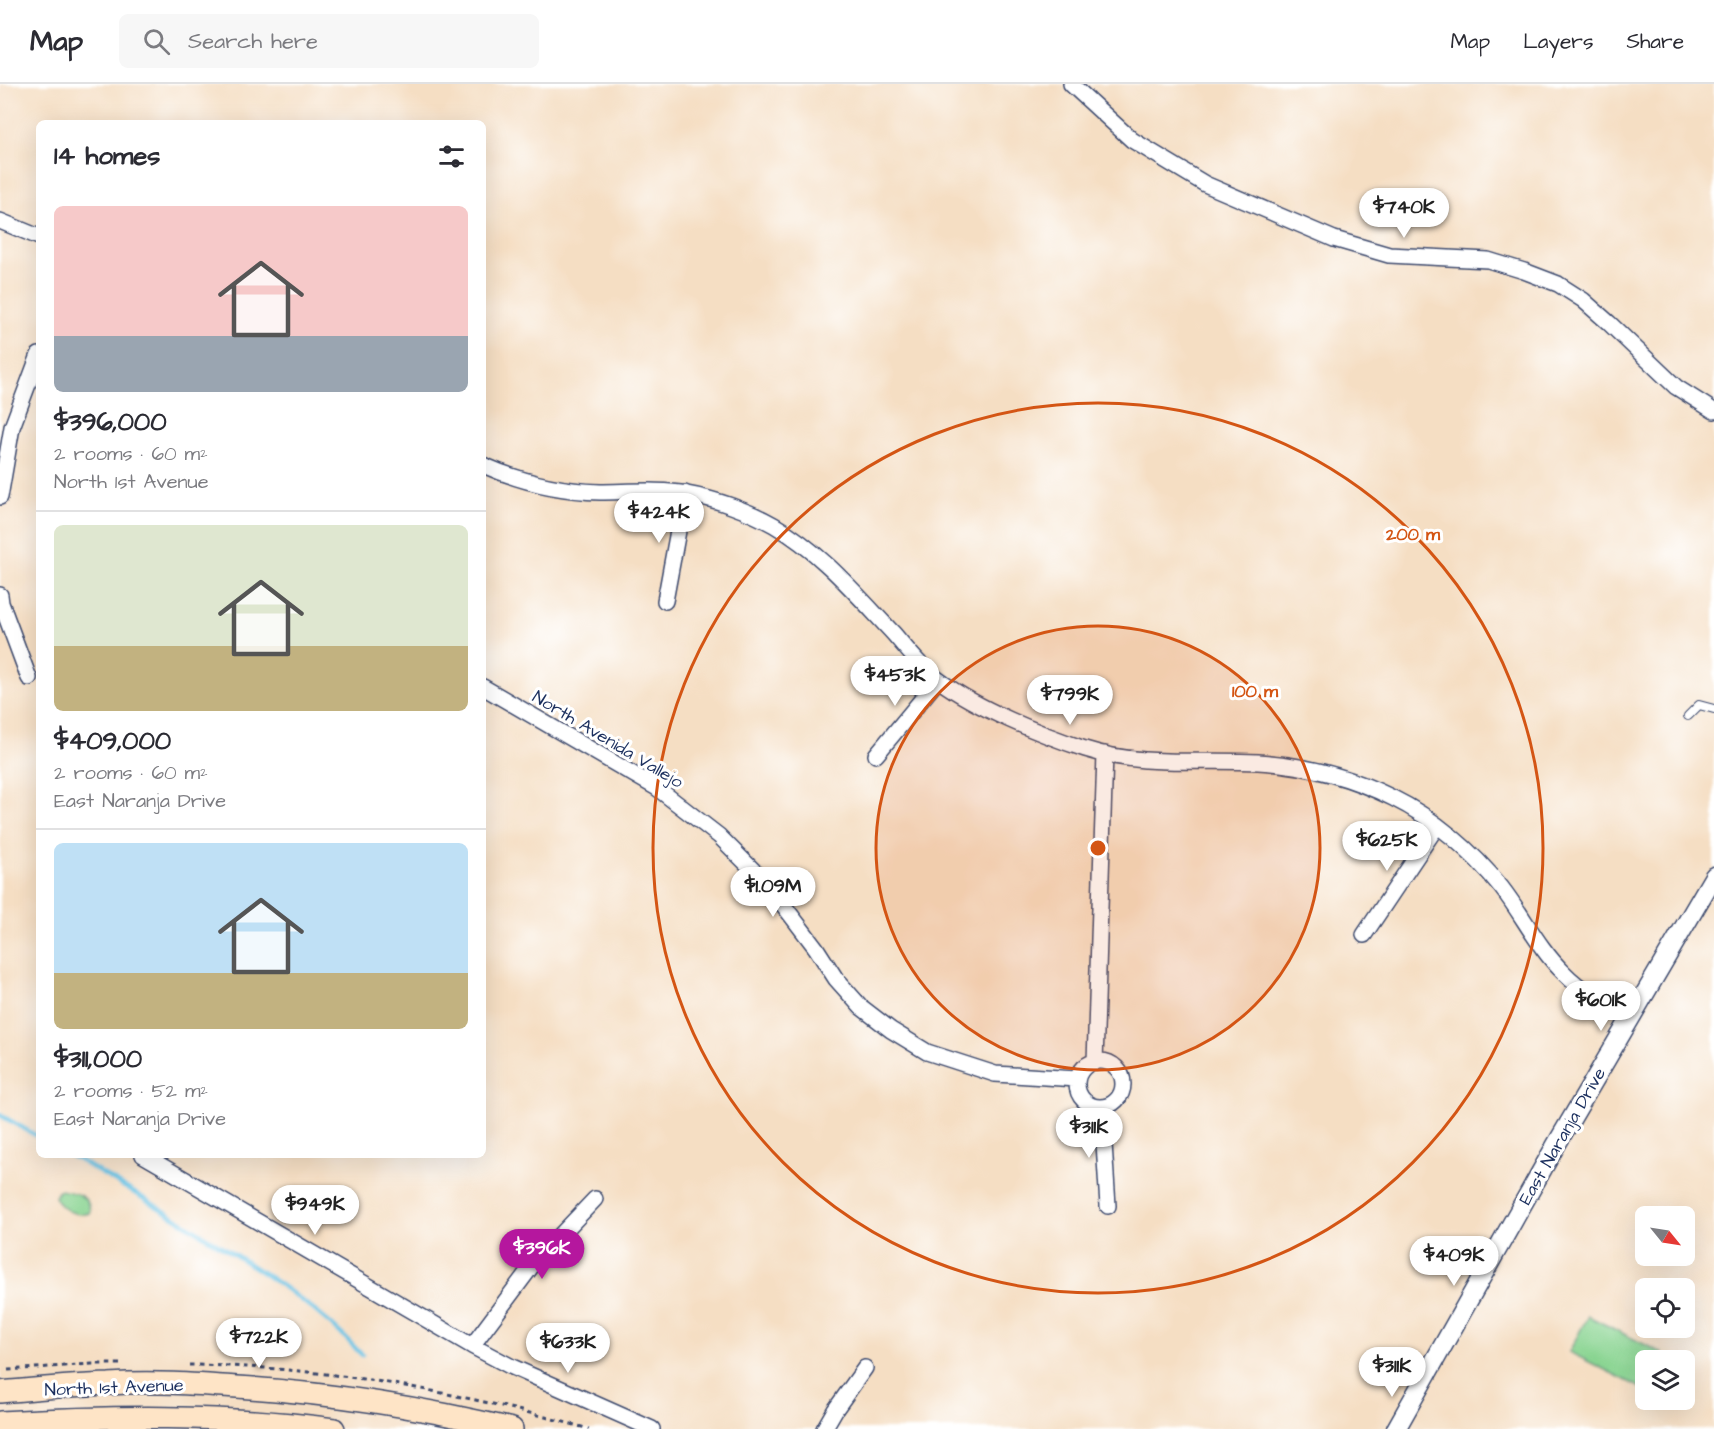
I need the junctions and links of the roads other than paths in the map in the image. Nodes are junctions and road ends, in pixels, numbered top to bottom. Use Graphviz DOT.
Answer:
graph roads {
  1 [pos="1071,84"];
  2 [pos="0,221"];
  3 [pos="36,236"];
  4 [pos="36,363"];
  5 [pos="1714,411"];
  6 [pos="486,466"];
  7 [pos="685,493"];
  8 [pos="0,497"];
  9 [pos="0,595"];
  10 [pos="665,601"];
  11 [pos="29,678"];
  12 [pos="938,680"];
  13 [pos="486,689"];
  14 [pos="1714,709"];
  15 [pos="1688,716"];
  16 [pos="1105,754"];
  17 [pos="876,755"];
  18 [pos="1437,826"];
  19 [pos="1714,876"];
  20 [pos="1364,935"];
  21 [pos="1631,1016"];
  22 [pos="1095,1062"];
  23 [pos="1077,1079"];
  24 [pos="1098,1107"];
  25 [pos="148,1158"];
  26 [pos="595,1199"];
  27 [pos="1108,1206"];
  28 [pos="472,1346"];
  29 [pos="865,1368"];
  30 [pos="0,1392"];
  31 [pos="0,1422"];
  32 [pos="334,1429"];
  33 [pos="512,1429"];
  34 [pos="652,1429"];
  35 [pos="824,1429"];
  36 [pos="1396,1429"];
  1 -- 5 [label="street"];
  2 -- 3 [label="street"];
  4 -- 8 [label="street"];
  6 -- 7 [label="street"];
  7 -- 10 [label="street"];
  7 -- 12 [label="street"];
  9 -- 11 [label="street"];
  12 -- 16 [label="street"];
  12 -- 17 [label="street"];
  13 -- 23 [label="street, North Avenida Vallejo"];
  14 -- 15 [label="lane"];
  16 -- 18 [label="street"];
  16 -- 22 [label="street"];
  18 -- 20 [label="street"];
  18 -- 21 [label="street"];
  19 -- 21 [label="street, East Naranja Drive"];
  21 -- 36 [label="street, East Naranja Drive"];
  22 -- 23 [label="street"];
  22 -- 24 [label="street"];
  23 -- 24 [label="street"];
  24 -- 27 [label="street"];
  25 -- 28 [label="street"];
  26 -- 28 [label="street"];
  28 -- 34 [label="street"];
  29 -- 35 [label="street"];
  30 -- 33 [label="main road, North 1st Avenue"];
  31 -- 32 [label="main road, North 1st Avenue"];
}
